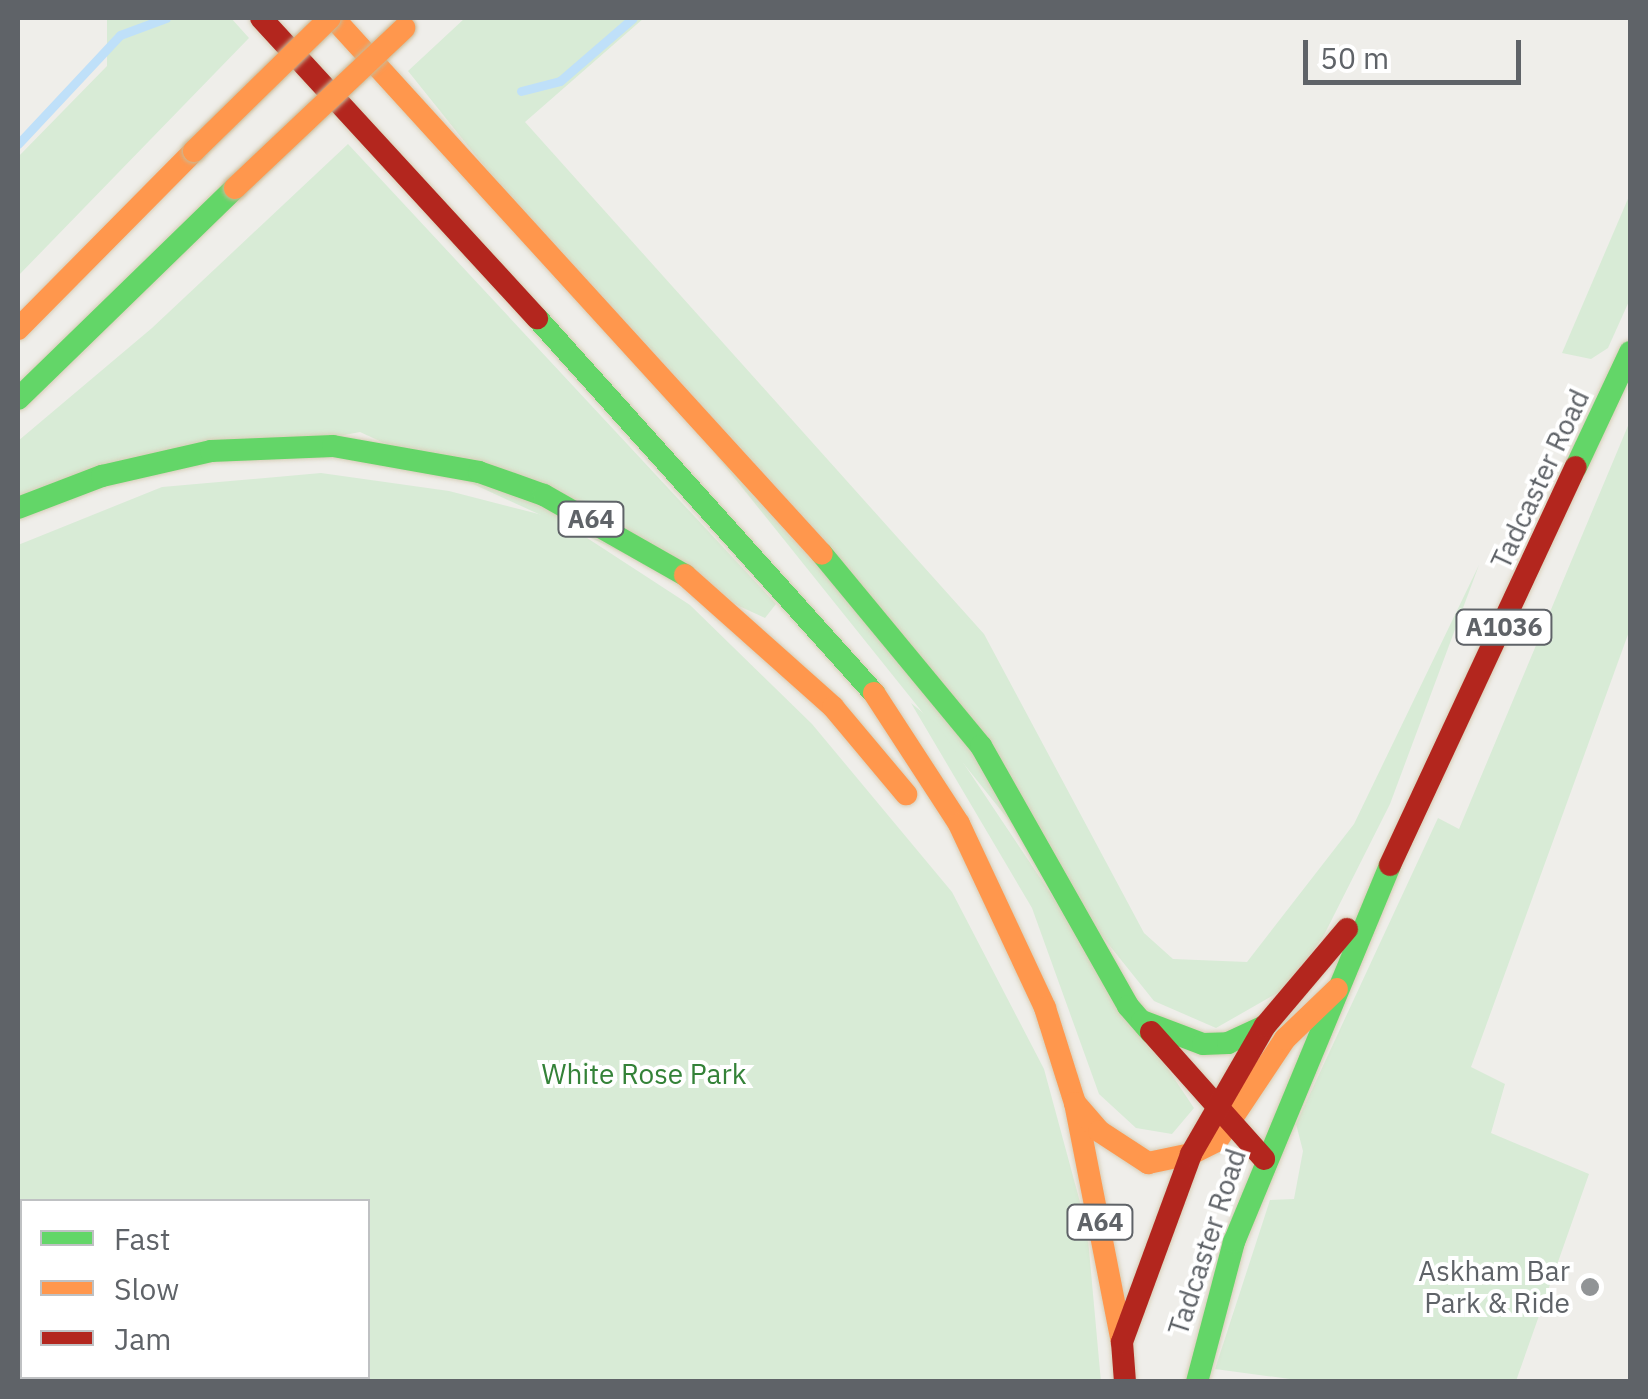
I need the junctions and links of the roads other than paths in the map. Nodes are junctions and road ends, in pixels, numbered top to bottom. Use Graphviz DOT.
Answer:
graph roads {
  1 [pos="261,18"];
  2 [pos="331,18"];
  3 [pos="410,22"];
  4 [pos="18,329"];
  5 [pos="1630,352"];
  6 [pos="18,399"];
  7 [pos="18,508"];
  8 [pos="1372,900"];
  9 [pos="1012,931"];
  10 [pos="1337,989"];
  11 [pos="1140,1020"];
  12 [pos="1265,1026"];
  13 [pos="1075,1103"];
  14 [pos="1215,1104"];
  15 [pos="1232,1124"];
  16 [pos="1191,1154"];
  17 [pos="1264,1159"];
  18 [pos="1122,1342"];
  19 [pos="1124,1382"];
  20 [pos="1197,1382"];
  1 -- 9 [label="main road, A64"];
  2 -- 4 [label="main road, bridge"];
  2 -- 11 [label="main road"];
  3 -- 6 [label="main road, bridge"];
  5 -- 8 [label="main road, Tadcaster Road / A1036"];
  7 -- 9 [label="main road, A64"];
  8 -- 10 [label="main road, Tadcaster Road / A1036"];
  8 -- 12 [label="main road, Tadcaster Road / A1036"];
  9 -- 13 [label="main road, A64"];
  10 -- 15 [label="main road"];
  10 -- 17 [label="main road, Tadcaster Road / A1036"];
  11 -- 12 [label="main road"];
  11 -- 14 [label="main road"];
  12 -- 14 [label="main road, Tadcaster Road / A1036"];
  13 -- 16 [label="main road, A64"];
  13 -- 18 [label="main road, A64"];
  14 -- 15 [label="main road"];
  14 -- 16 [label="main road, Tadcaster Road / A1036"];
  15 -- 16 [label="main road"];
  15 -- 17 [label="main road"];
  16 -- 18 [label="main road, Tadcaster Road / A1036"];
  17 -- 20 [label="main road, Tadcaster Road / A1036"];
  18 -- 19 [label="main road, Tadcaster Road / A1036"];
}
